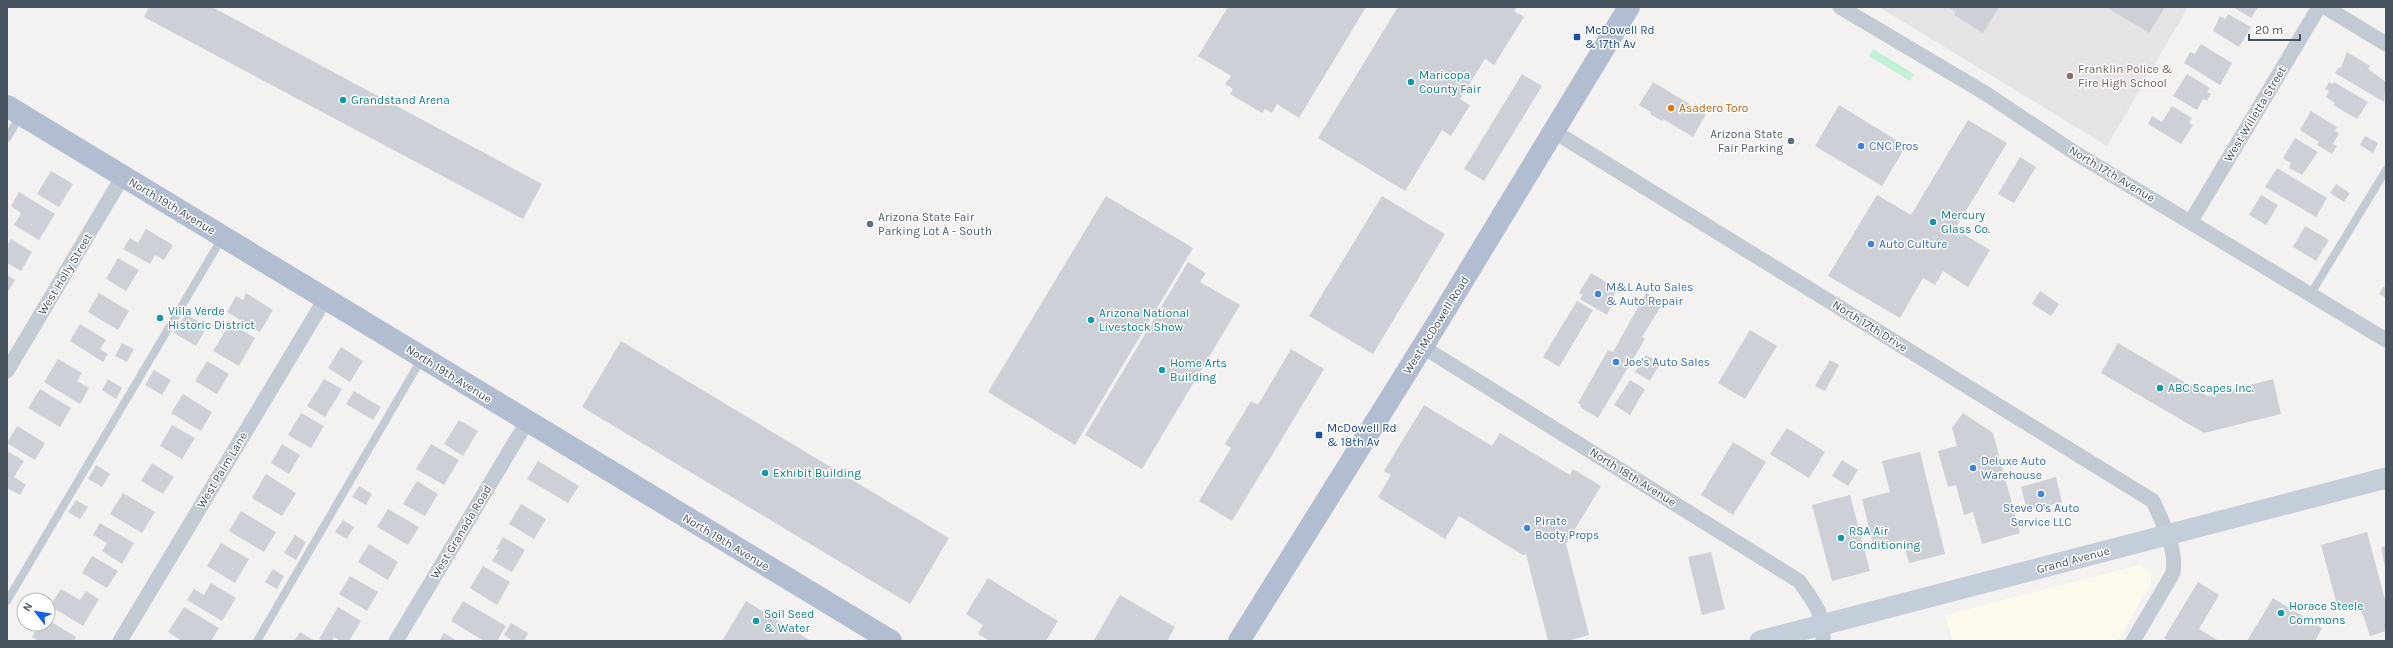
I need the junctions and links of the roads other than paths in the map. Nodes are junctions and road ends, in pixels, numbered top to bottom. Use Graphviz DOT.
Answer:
graph roads {
  1 [pos="1629,7"];
  2 [pos="1840,7"];
  3 [pos="2319,7"];
  4 [pos="2325,7"];
  5 [pos="2386,44"];
  6 [pos="14,110"];
  7 [pos="1555,132"];
  8 [pos="7,138"];
  9 [pos="2386,170"];
  10 [pos="122,176"];
  11 [pos="2190,221"];
  12 [pos="223,237"];
  13 [pos="2310,295"];
  14 [pos="325,299"];
  15 [pos="2386,340"];
  16 [pos="1423,347"];
  17 [pos="423,358"];
  18 [pos="7,371"];
  19 [pos="527,422"];
  20 [pos="2386,478"];
  21 [pos="2168,535"];
  22 [pos="7,601"];
  23 [pos="1823,633"];
  24 [pos="120,641"];
  25 [pos="257,641"];
  26 [pos="396,641"];
  27 [pos="891,641"];
  28 [pos="1239,641"];
  29 [pos="1760,641"];
  30 [pos="2133,641"];
  1 -- 7 [label="main road, West McDowell Road"];
  2 -- 11 [label="street, North 17th Avenue"];
  3 -- 11 [label="street, West Willetta Street"];
  4 -- 5 [label="street"];
  6 -- 8 [label="lane"];
  6 -- 10 [label="main road, North 19th Avenue"];
  7 -- 16 [label="main road, West McDowell Road"];
  7 -- 21 [label="street, North 17th Drive"];
  9 -- 13 [label="lane"];
  10 -- 12 [label="main road, North 19th Avenue"];
  10 -- 18 [label="street, West Holly Street"];
  11 -- 13 [label="street, North 17th Avenue"];
  12 -- 14 [label="main road, North 19th Avenue"];
  12 -- 22 [label="lane"];
  13 -- 15 [label="street, North 17th Avenue"];
  14 -- 17 [label="main road, North 19th Avenue"];
  14 -- 24 [label="street, West Palm Lane"];
  16 -- 23 [label="street, North 18th Avenue"];
  16 -- 28 [label="main road, West McDowell Road"];
  17 -- 19 [label="main road, North 19th Avenue"];
  17 -- 25 [label="lane"];
  19 -- 26 [label="street, West Granada Road"];
  19 -- 27 [label="main road, North 19th Avenue"];
  20 -- 21 [label="main road, Grand Avenue"];
  21 -- 23 [label="main road, Grand Avenue"];
  21 -- 30 [label="street, North 17th Drive"];
  23 -- 29 [label="main road, Grand Avenue"];
}
